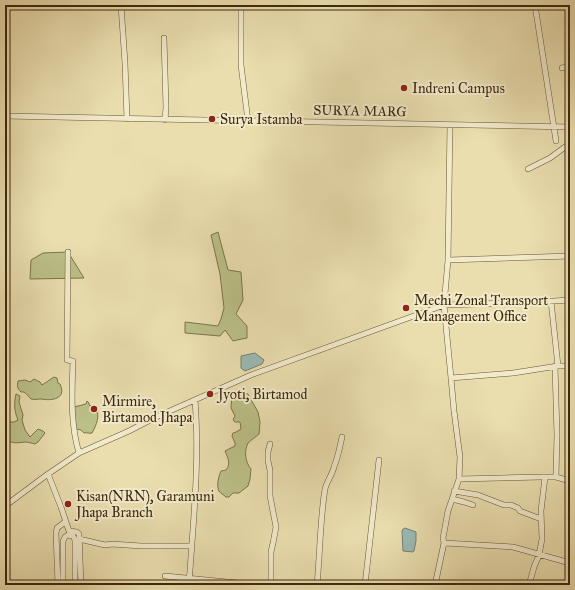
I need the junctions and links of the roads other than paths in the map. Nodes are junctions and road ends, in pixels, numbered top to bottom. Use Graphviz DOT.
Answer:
graph roads {
  1 [pos="121,5"];
  2 [pos="240,5"];
  3 [pos="535,5"];
  4 [pos="164,38"];
  5 [pos="570,66"];
  6 [pos="562,68"];
  7 [pos="5,116"];
  8 [pos="127,119"];
  9 [pos="165,120"];
  10 [pos="248,121"];
  11 [pos="450,125"];
  12 [pos="555,127"];
  13 [pos="570,127"];
  14 [pos="556,141"];
  15 [pos="570,145"];
  16 [pos="528,169"];
  17 [pos="68,252"];
  18 [pos="570,256"];
  19 [pos="448,260"];
  20 [pos="570,300"];
  21 [pos="551,301"];
  22 [pos="444,305"];
  23 [pos="556,366"];
  24 [pos="570,366"];
  25 [pos="451,378"];
  26 [pos="195,400"];
  27 [pos="342,437"];
  28 [pos="270,444"];
  29 [pos="79,454"];
  30 [pos="379,460"];
  31 [pos="48,474"];
  32 [pos="545,477"];
  33 [pos="556,478"];
  34 [pos="459,479"];
  35 [pos="570,481"];
  36 [pos="454,491"];
  37 [pos="452,499"];
  38 [pos="473,505"];
  39 [pos="5,506"];
  40 [pos="541,519"];
  41 [pos="65,522"];
  42 [pos="79,539"];
  43 [pos="444,543"];
  44 [pos="192,546"];
  45 [pos="539,555"];
  46 [pos="570,563"];
  47 [pos="165,576"];
  48 [pos="190,578"];
  49 [pos="58,585"];
  50 [pos="63,585"];
  51 [pos="75,585"];
  52 [pos="81,585"];
  53 [pos="189,585"];
  54 [pos="258,585"];
  55 [pos="270,585"];
  56 [pos="317,585"];
  57 [pos="365,585"];
  58 [pos="435,585"];
  59 [pos="529,585"];
  1 -- 8 [label="street"];
  2 -- 10 [label="street"];
  3 -- 12 [label="street"];
  4 -- 9 [label="street"];
  5 -- 6 [label="street"];
  7 -- 8 [label="street, SURYA MARG"];
  8 -- 9 [label="street, SURYA MARG"];
  9 -- 10 [label="street, SURYA MARG"];
  10 -- 11 [label="street, SURYA MARG"];
  11 -- 12 [label="street, SURYA MARG"];
  11 -- 19 [label="street"];
  12 -- 13 [label="street, SURYA MARG"];
  12 -- 14 [label="street"];
  15 -- 16 [label="street"];
  17 -- 29 [label="street"];
  18 -- 19 [label="street"];
  19 -- 22 [label="street"];
  20 -- 21 [label="street"];
  21 -- 22 [label="street"];
  21 -- 23 [label="street"];
  22 -- 25 [label="street"];
  22 -- 26 [label="street"];
  23 -- 24 [label="street"];
  23 -- 25 [label="street"];
  23 -- 33 [label="street"];
  25 -- 34 [label="street"];
  26 -- 29 [label="street"];
  26 -- 44 [label="street"];
  27 -- 56 [label="street"];
  28 -- 55 [label="street"];
  29 -- 31 [label="street"];
  30 -- 57 [label="street"];
  31 -- 39 [label="street"];
  31 -- 41 [label="street"];
  32 -- 33 [label="street"];
  32 -- 34 [label="street"];
  32 -- 40 [label="street"];
  33 -- 35 [label="street"];
  34 -- 36 [label="street"];
  36 -- 37 [label="street"];
  36 -- 40 [label="street"];
  37 -- 38 [label="street"];
  37 -- 43 [label="street"];
  40 -- 45 [label="street"];
  41 -- 42 [label="street"];
  41 -- 49 [label="street"];
  42 -- 44 [label="street"];
  42 -- 52 [label="street"];
  43 -- 45 [label="street"];
  43 -- 58 [label="street"];
  44 -- 48 [label="street"];
  45 -- 46 [label="street"];
  45 -- 59 [label="street"];
  47 -- 48 [label="street"];
  48 -- 53 [label="street"];
  48 -- 54 [label="street"];
  50 -- 51 [label="street"];
}
